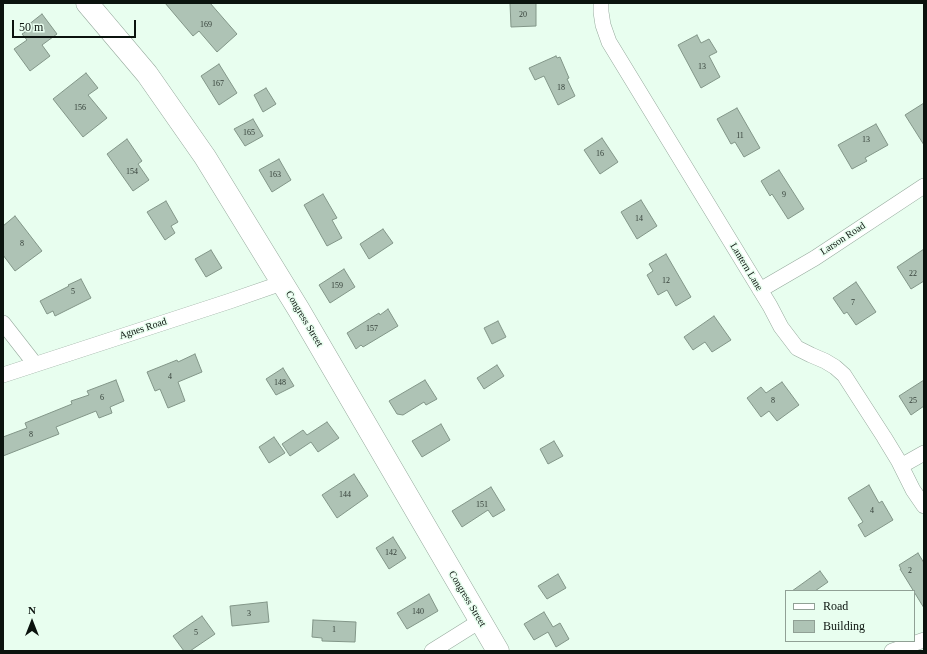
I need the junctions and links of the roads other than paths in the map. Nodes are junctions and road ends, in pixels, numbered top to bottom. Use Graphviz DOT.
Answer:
graph roads {
  1 [pos="87,3"];
  2 [pos="601,3"];
  3 [pos="924,186"];
  4 [pos="282,283"];
  5 [pos="760,290"];
  6 [pos="3,323"];
  7 [pos="35,364"];
  8 [pos="3,375"];
  9 [pos="924,454"];
  10 [pos="901,466"];
  11 [pos="924,506"];
  12 [pos="480,621"];
  13 [pos="924,640"];
  14 [pos="432,651"];
  15 [pos="498,651"];
  16 [pos="892,651"];
  1 -- 4 [label="main road, Congress Street"];
  2 -- 5 [label="street, Lantern Lane"];
  3 -- 5 [label="street, Larson Road"];
  4 -- 7 [label="street, Agnes Road"];
  4 -- 12 [label="main road, Congress Street"];
  5 -- 10 [label="street, Lantern Lane"];
  6 -- 7 [label="street"];
  7 -- 8 [label="street, Agnes Road"];
  9 -- 10 [label="street"];
  10 -- 11 [label="street, Lantern Lane"];
  12 -- 14 [label="street"];
  12 -- 15 [label="main road, Congress Street"];
  13 -- 16 [label="street"];
}
